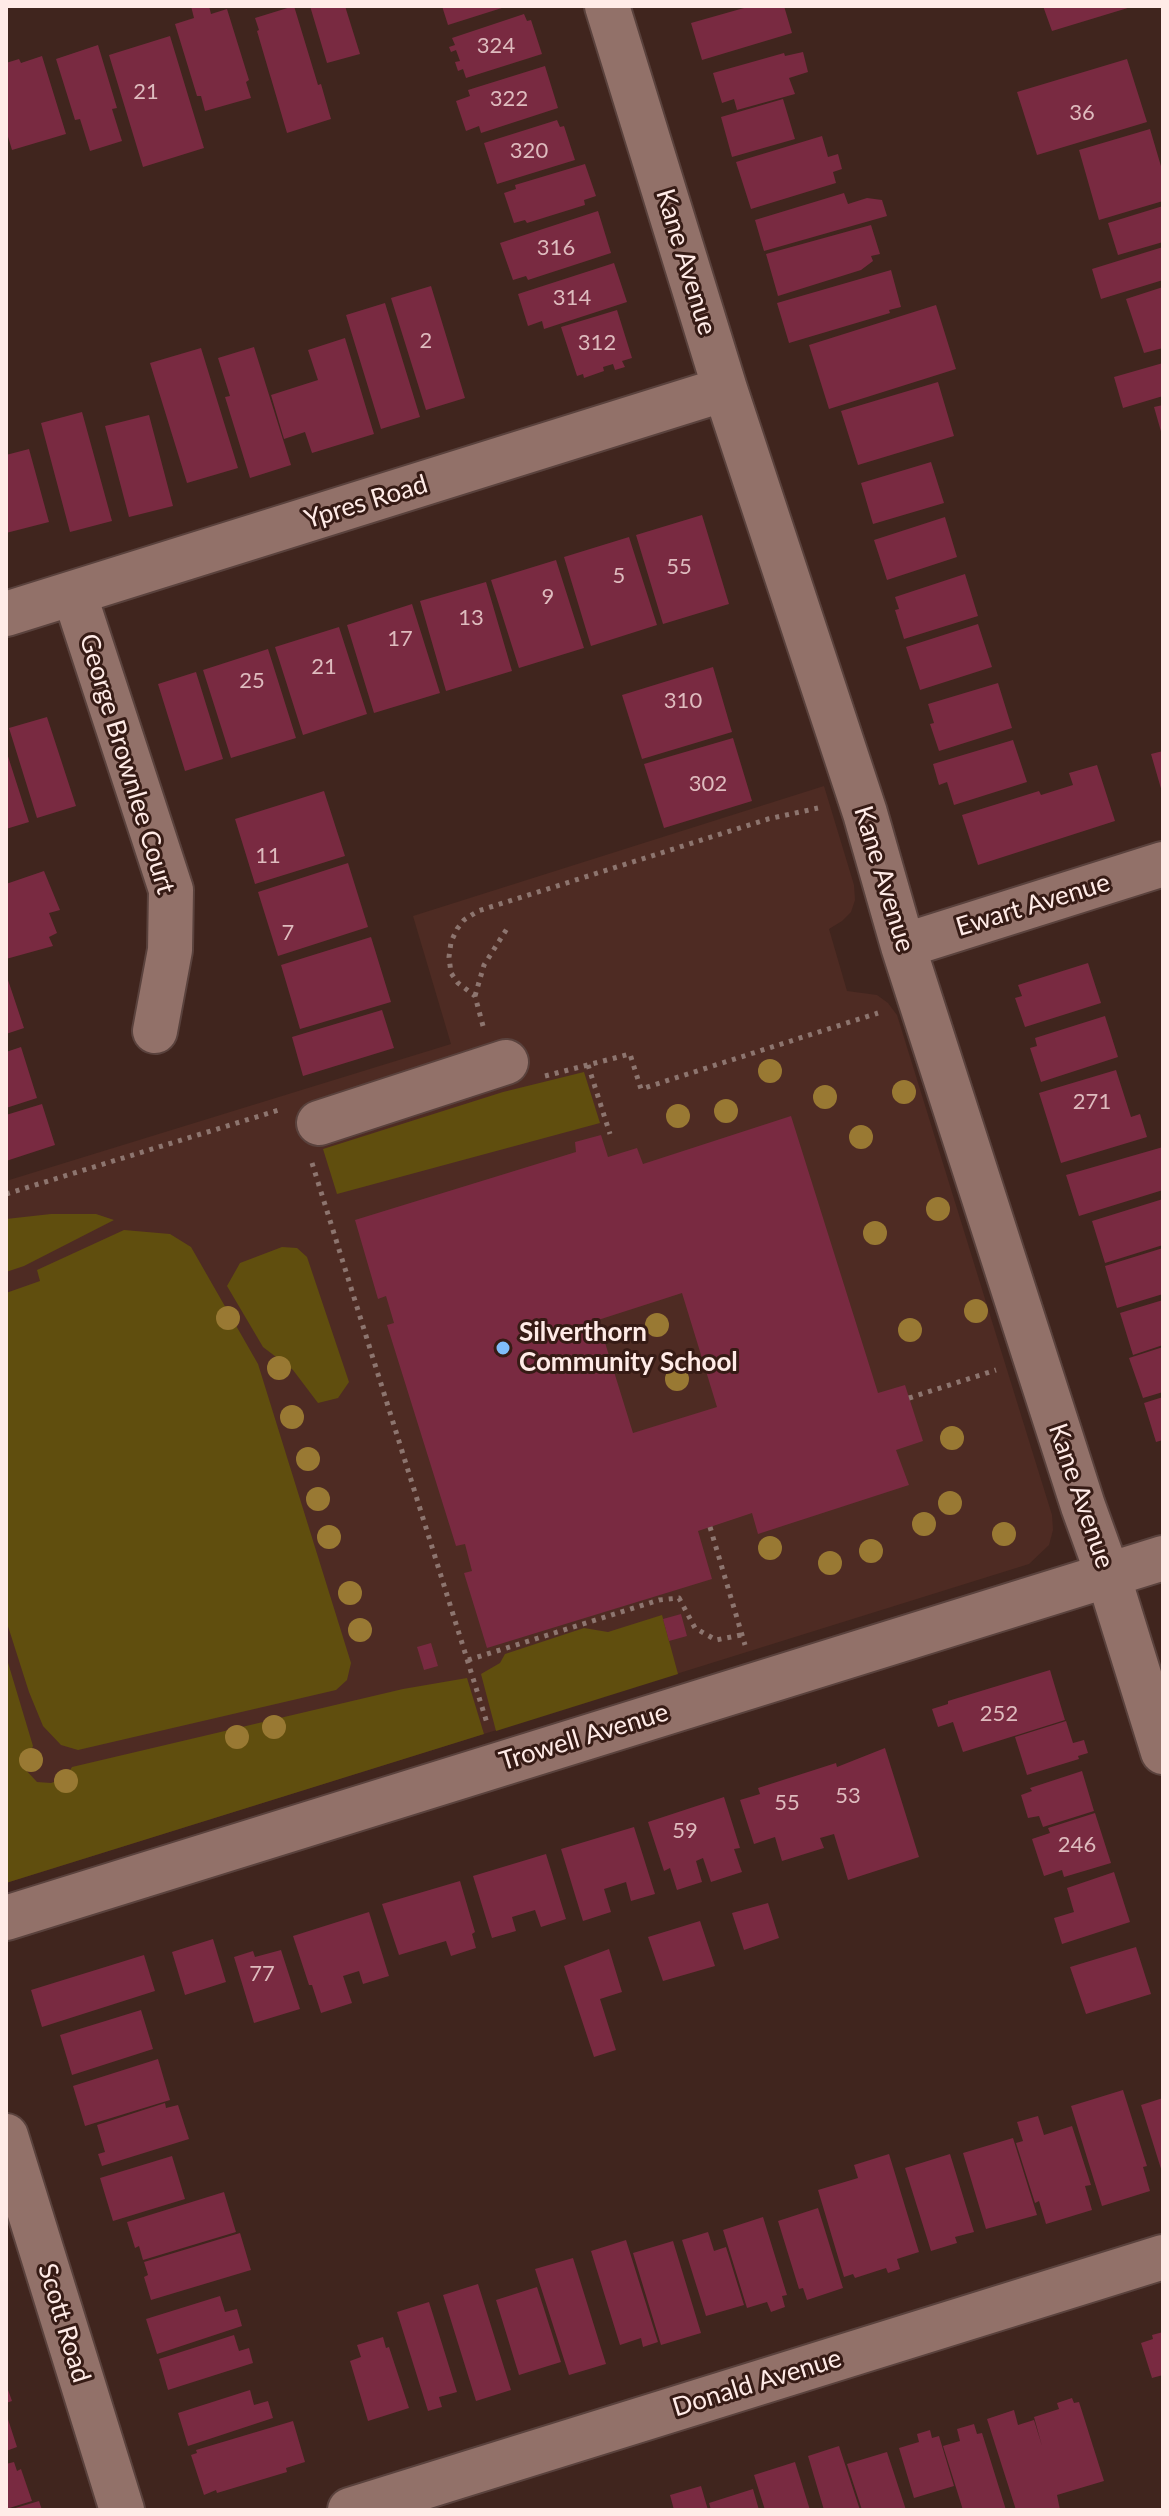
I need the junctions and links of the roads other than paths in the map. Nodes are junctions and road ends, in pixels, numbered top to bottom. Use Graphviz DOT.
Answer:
graph roads {
  1 [pos="607,6"];
  2 [pos="725,389"];
  3 [pos="74,593"];
  4 [pos="6,614"];
  5 [pos="1163,864"];
  6 [pos="903,946"];
  7 [pos="155,1031"];
  8 [pos="508,1059"];
  9 [pos="303,1130"];
  10 [pos="1163,1558"];
  11 [pos="1108,1575"];
  12 [pos="1163,1752"];
  13 [pos="6,1918"];
  14 [pos="6,2136"];
  15 [pos="1163,2257"];
  16 [pos="122,2510"];
  17 [pos="350,2510"];
  1 -- 2 [label="street, Kane Avenue"];
  2 -- 3 [label="street, Ypres Road"];
  2 -- 6 [label="street, Kane Avenue"];
  3 -- 4 [label="street, Ypres Road"];
  3 -- 7 [label="street, George Brownlee Court"];
  5 -- 6 [label="street, Ewart Avenue"];
  6 -- 11 [label="street, Kane Avenue"];
  8 -- 9 [label="street"];
  10 -- 11 [label="street, Trowell Avenue"];
  11 -- 12 [label="street, Kane Avenue"];
  11 -- 13 [label="street, Trowell Avenue"];
  14 -- 16 [label="street, Scott Road"];
  15 -- 17 [label="street, Donald Avenue"];
}
